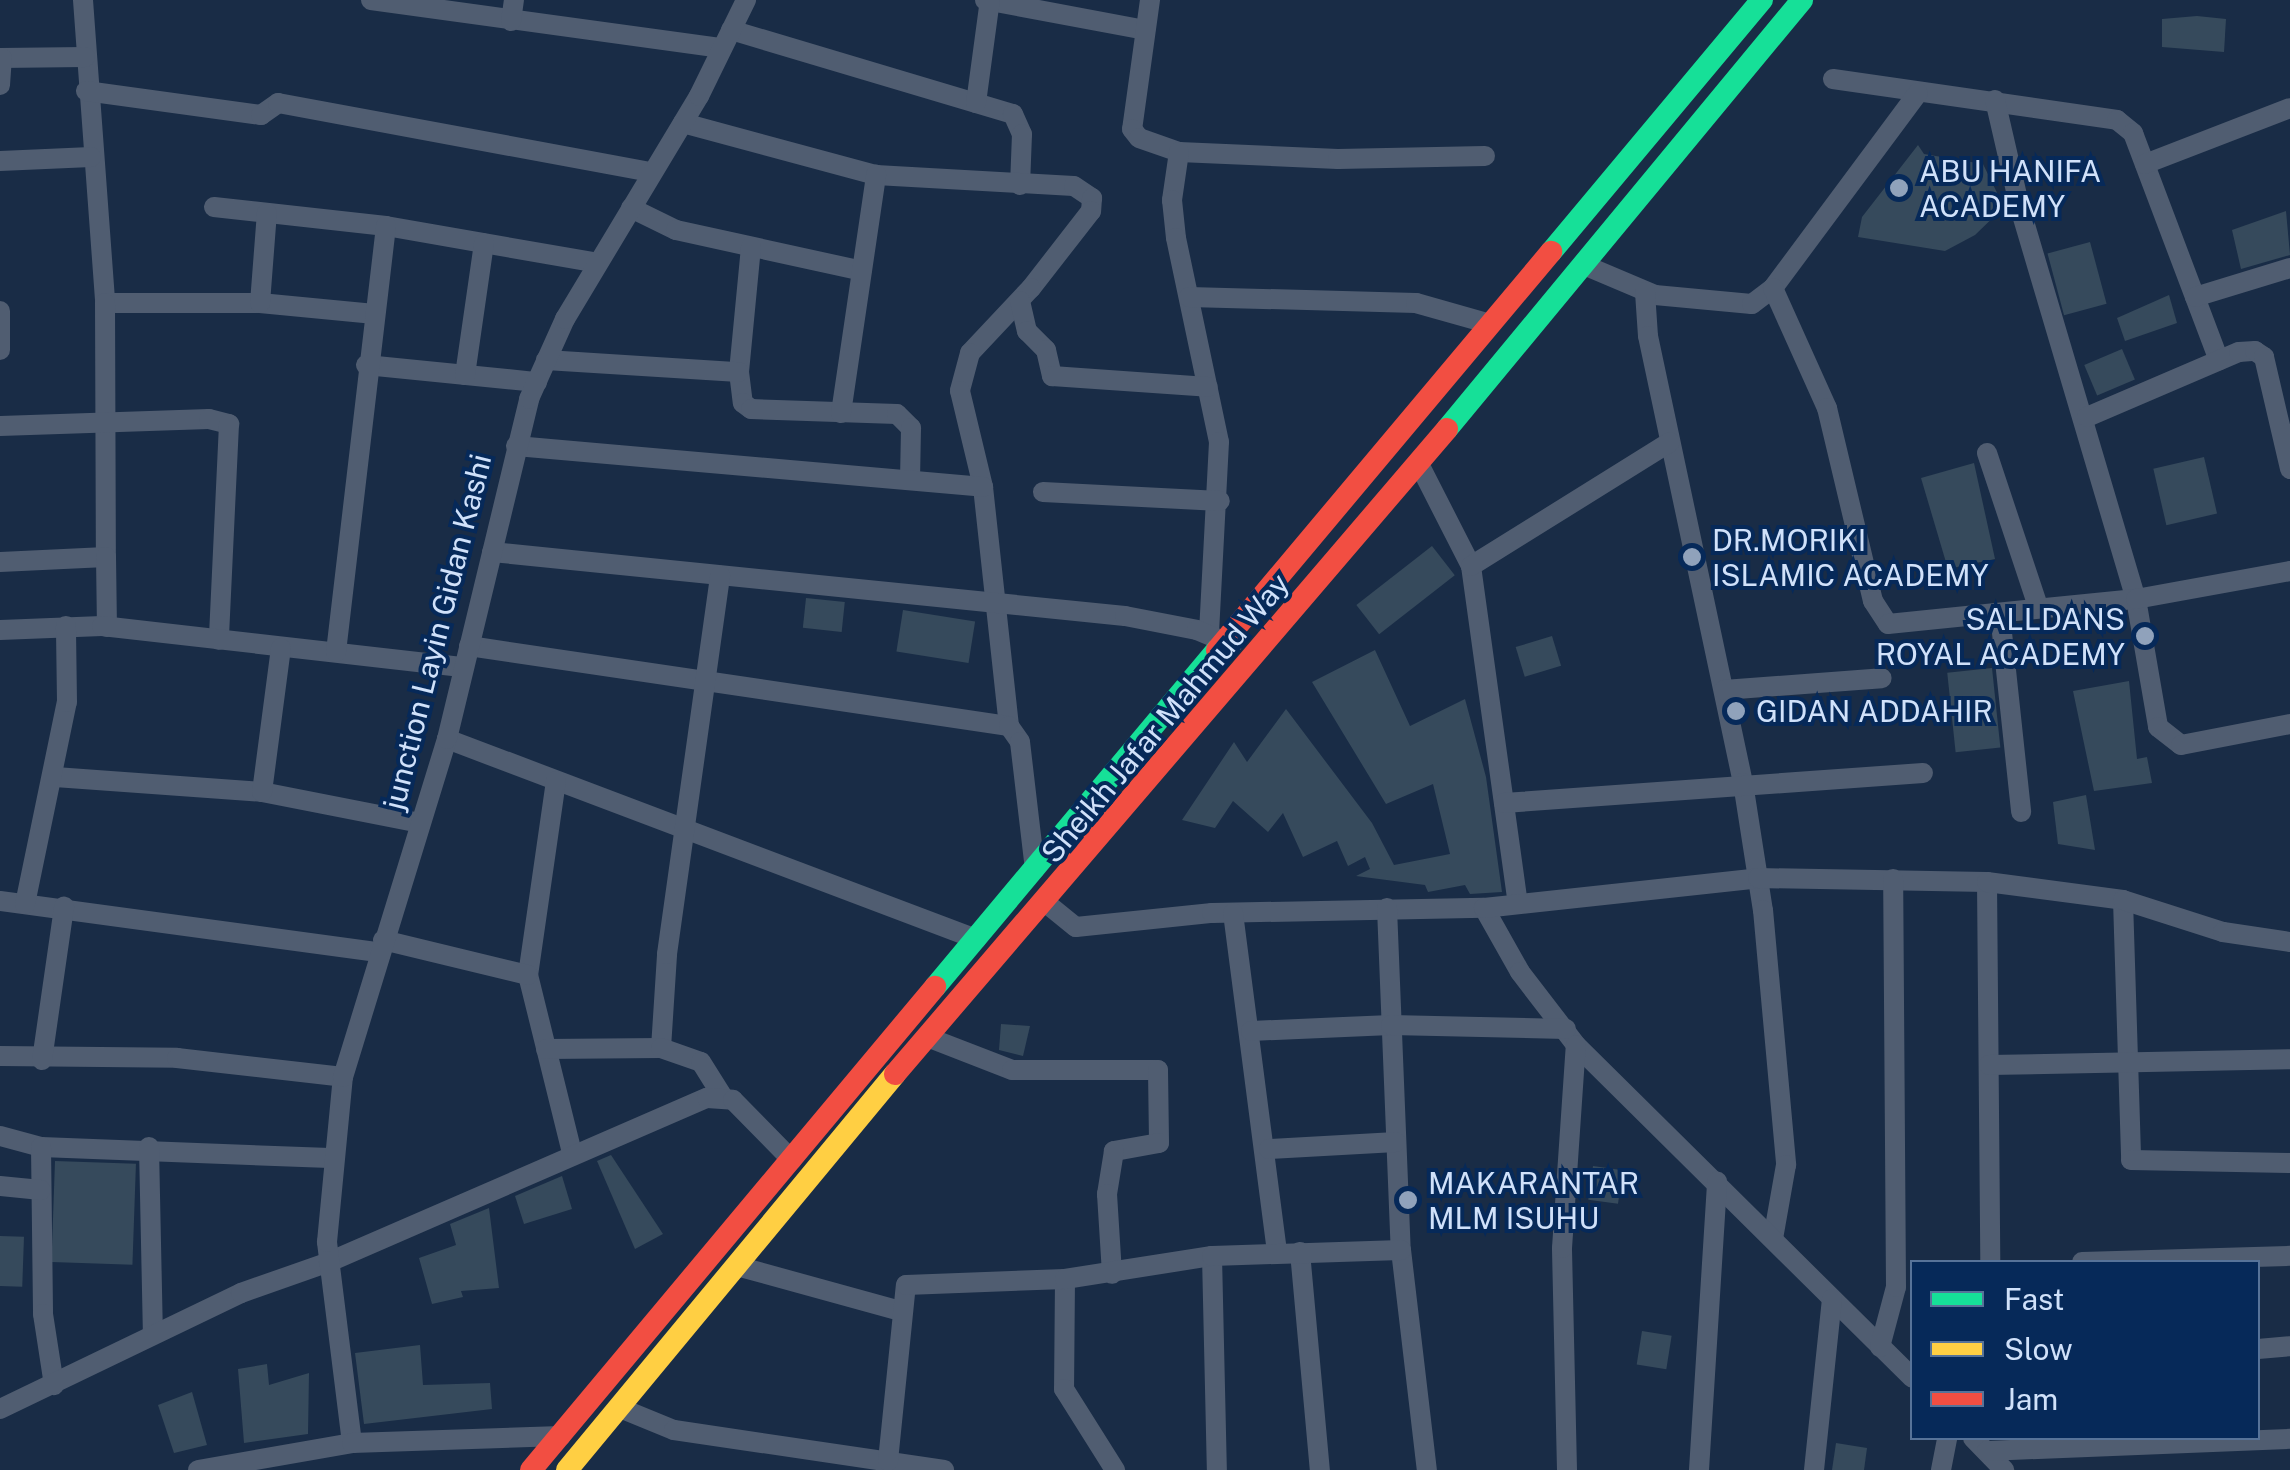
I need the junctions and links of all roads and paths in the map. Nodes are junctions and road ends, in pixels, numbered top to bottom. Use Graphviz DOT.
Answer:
graph roads {
  1 [pos="84,0"];
  2 [pos="371,0"];
  3 [pos="746,0"];
  4 [pos="988,0"];
  5 [pos="1150,0"];
  6 [pos="1762,0"];
  7 [pos="1802,0"];
  8 [pos="513,11"];
  9 [pos="1144,30"];
  10 [pos="727,39"];
  11 [pos="85,57"];
  12 [pos="1,58"];
  13 [pos="1833,79"];
  14 [pos="0,85"];
  15 [pos="86,91"];
  16 [pos="1918,93"];
  17 [pos="1996,100"];
  18 [pos="976,103"];
  19 [pos="2290,108"];
  20 [pos="682,123"];
  21 [pos="1179,152"];
  22 [pos="91,156"];
  23 [pos="1485,156"];
  24 [pos="0,161"];
  25 [pos="2145,164"];
  26 [pos="652,172"];
  27 [pos="876,175"];
  28 [pos="1020,186"];
  29 [pos="214,207"];
  30 [pos="630,208"];
  31 [pos="267,213"];
  32 [pos="386,226"];
  33 [pos="484,244"];
  34 [pos="751,247"];
  35 [pos="598,263"];
  36 [pos="1584,265"];
  37 [pos="2290,268"];
  38 [pos="862,271"];
  39 [pos="1773,288"];
  40 [pos="1646,292"];
  41 [pos="1190,297"];
  42 [pos="2196,297"];
  43 [pos="1020,301"];
  44 [pos="105,303"];
  45 [pos="260,303"];
  46 [pos="0,311"];
  47 [pos="374,314"];
  48 [pos="1486,324"];
  49 [pos="0,350"];
  50 [pos="546,360"];
  51 [pos="2219,360"];
  52 [pos="366,365"];
  53 [pos="739,372"];
  54 [pos="465,375"];
  55 [pos="537,382"];
  56 [pos="1208,388"];
  57 [pos="841,413"];
  58 [pos="2087,417"];
  59 [pos="108,422"];
  60 [pos="0,426"];
  61 [pos="1670,442"];
  62 [pos="516,446"];
  63 [pos="1987,452"];
  64 [pos="1419,464"];
  65 [pos="2290,468"];
  66 [pos="910,480"];
  67 [pos="982,487"];
  68 [pos="1043,492"];
  69 [pos="1220,502"];
  70 [pos="492,552"];
  71 [pos="106,557"];
  72 [pos="0,562"];
  73 [pos="1471,566"];
  74 [pos="2290,572"];
  75 [pos="720,576"];
  76 [pos="2136,599"];
  77 [pos="996,602"];
  78 [pos="2038,606"];
  79 [pos="2000,614"];
  80 [pos="66,626"];
  81 [pos="107,627"];
  82 [pos="0,630"];
  83 [pos="1217,636"];
  84 [pos="219,640"];
  85 [pos="281,648"];
  86 [pos="336,652"];
  87 [pos="466,656"];
  88 [pos="1254,662"];
  89 [pos="1882,678"];
  90 [pos="707,685"];
  91 [pos="1724,690"];
  92 [pos="2290,724"];
  93 [pos="1009,726"];
  94 [pos="447,739"];
  95 [pos="1923,773"];
  96 [pos="55,776"];
  97 [pos="556,781"];
  98 [pos="1744,784"];
  99 [pos="262,792"];
  100 [pos="1504,803"];
  101 [pos="2022,812"];
  102 [pos="420,823"];
  103 [pos="685,830"];
  104 [pos="1035,869"];
  105 [pos="1758,878"];
  106 [pos="1893,880"];
  107 [pos="1987,882"];
  108 [pos="2123,900"];
  109 [pos="0,901"];
  110 [pos="1046,903"];
  111 [pos="1518,903"];
  112 [pos="25,904"];
  113 [pos="64,906"];
  114 [pos="1387,908"];
  115 [pos="1484,908"];
  116 [pos="1233,912"];
  117 [pos="976,940"];
  118 [pos="2290,942"];
  119 [pos="381,946"];
  120 [pos="528,975"];
  121 [pos="1391,1025"];
  122 [pos="1250,1032"];
  123 [pos="927,1036"];
  124 [pos="1571,1037"];
  125 [pos="661,1048"];
  126 [pos="546,1049"];
  127 [pos="0,1056"];
  128 [pos="2127,1058"];
  129 [pos="2290,1059"];
  130 [pos="42,1060"];
  131 [pos="1989,1065"];
  132 [pos="343,1077"];
  133 [pos="722,1096"];
  134 [pos="0,1136"];
  135 [pos="1396,1142"];
  136 [pos="148,1147"];
  137 [pos="41,1148"];
  138 [pos="1269,1149"];
  139 [pos="572,1153"];
  140 [pos="330,1158"];
  141 [pos="792,1160"];
  142 [pos="2290,1163"];
  143 [pos="1717,1182"];
  144 [pos="0,1186"];
  145 [pos="41,1190"];
  146 [pos="1773,1239"];
  147 [pos="1401,1250"];
  148 [pos="1278,1252"];
  149 [pos="1300,1252"];
  150 [pos="1212,1256"];
  151 [pos="2290,1256"];
  152 [pos="1990,1260"];
  153 [pos="2151,1260"];
  154 [pos="329,1262"];
  155 [pos="737,1266"];
  156 [pos="1112,1274"];
  157 [pos="1066,1279"];
  158 [pos="1832,1299"];
  159 [pos="900,1311"];
  160 [pos="153,1333"];
  161 [pos="1880,1346"];
  162 [pos="2290,1346"];
  163 [pos="2260,1348"];
  164 [pos="1910,1376"];
  165 [pos="54,1385"];
  166 [pos="620,1408"];
  167 [pos="0,1409"];
  168 [pos="561,1436"];
  169 [pos="2260,1439"];
  170 [pos="2290,1439"];
  171 [pos="1947,1440"];
  172 [pos="2228,1440"];
  173 [pos="352,1443"];
  174 [pos="1980,1444"];
  175 [pos="893,1464"];
  176 [pos="198,1470"];
  177 [pos="531,1470"];
  178 [pos="567,1470"];
  179 [pos="944,1470"];
  180 [pos="1115,1470"];
  181 [pos="1217,1470"];
  182 [pos="1320,1470"];
  183 [pos="1427,1470"];
  184 [pos="1568,1470"];
  185 [pos="1699,1470"];
  186 [pos="1814,1470"];
  187 [pos="1941,1470"];
  188 [pos="2004,1470"];
  1 -- 11 [label="street"];
  2 -- 8 [label="street"];
  3 -- 10 [label="street, junction Layin Gidan Kashi"];
  4 -- 9 [label="street"];
  4 -- 18 [label="street"];
  5 -- 9 [label="street"];
  6 -- 48 [label="main road, Sheikh Jafar Mahmud Way"];
  7 -- 36 [label="main road, Sheikh Jafar Mahmud Way"];
  8 -- 10 [label="street"];
  9 -- 21 [label="street"];
  10 -- 18 [label="street"];
  10 -- 20 [label="street, junction Layin Gidan Kashi"];
  11 -- 12 [label="street"];
  11 -- 15 [label="street"];
  12 -- 14 [label="street"];
  13 -- 16 [label="street"];
  15 -- 22 [label="street"];
  15 -- 26 [label="street"];
  16 -- 17 [label="street"];
  16 -- 39 [label="street"];
  17 -- 25 [label="street"];
  17 -- 58 [label="street"];
  18 -- 28 [label="street"];
  19 -- 25 [label="street"];
  20 -- 26 [label="street, junction Layin Gidan Kashi"];
  20 -- 27 [label="street"];
  21 -- 23 [label="street"];
  21 -- 41 [label="street"];
  22 -- 24 [label="street"];
  22 -- 44 [label="street"];
  25 -- 42 [label="street"];
  26 -- 30 [label="street, junction Layin Gidan Kashi"];
  27 -- 28 [label="street"];
  27 -- 38 [label="street"];
  28 -- 43 [label="street"];
  29 -- 31 [label="street"];
  30 -- 34 [label="street"];
  30 -- 35 [label="street, junction Layin Gidan Kashi"];
  31 -- 32 [label="street"];
  31 -- 45 [label="street"];
  32 -- 33 [label="street"];
  32 -- 47 [label="street"];
  33 -- 35 [label="street"];
  33 -- 54 [label="street"];
  34 -- 38 [label="street"];
  34 -- 53 [label="street"];
  35 -- 50 [label="street, junction Layin Gidan Kashi"];
  36 -- 40 [label="street"];
  36 -- 64 [label="main road, Sheikh Jafar Mahmud Way"];
  37 -- 42 [label="street"];
  38 -- 57 [label="street"];
  39 -- 40 [label="street"];
  39 -- 79 [label="street"];
  40 -- 61 [label="street"];
  41 -- 48 [label="street"];
  41 -- 56 [label="street"];
  42 -- 51 [label="street"];
  43 -- 56 [label="street"];
  43 -- 67 [label="street"];
  44 -- 45 [label="street"];
  44 -- 59 [label="street"];
  45 -- 47 [label="street"];
  46 -- 49 [label="street"];
  47 -- 52 [label="street"];
  48 -- 83 [label="main road, Sheikh Jafar Mahmud Way"];
  50 -- 53 [label="street"];
  50 -- 55 [label="street, junction Layin Gidan Kashi"];
  51 -- 58 [label="street"];
  51 -- 65 [label="street"];
  52 -- 54 [label="street"];
  52 -- 86 [label="street"];
  53 -- 57 [label="street"];
  54 -- 55 [label="street"];
  55 -- 62 [label="street, junction Layin Gidan Kashi"];
  56 -- 69 [label="street"];
  57 -- 66 [label="street"];
  58 -- 76 [label="street"];
  59 -- 60 [label="street"];
  59 -- 71 [label="street"];
  59 -- 84 [label="street"];
  61 -- 73 [label="street"];
  61 -- 91 [label="street"];
  62 -- 66 [label="street"];
  62 -- 70 [label="street, junction Layin Gidan Kashi"];
  63 -- 78 [label="street"];
  64 -- 73 [label="street"];
  64 -- 88 [label="main road, Sheikh Jafar Mahmud Way"];
  66 -- 67 [label="street"];
  67 -- 77 [label="street"];
  68 -- 69 [label="street"];
  69 -- 83 [label="street"];
  70 -- 75 [label="street"];
  70 -- 87 [label="street, junction Layin Gidan Kashi"];
  71 -- 72 [label="street"];
  71 -- 81 [label="street"];
  73 -- 100 [label="street"];
  74 -- 76 [label="street"];
  75 -- 77 [label="street"];
  75 -- 90 [label="street"];
  76 -- 78 [label="street"];
  76 -- 92 [label="street"];
  77 -- 83 [label="street"];
  77 -- 93 [label="street"];
  78 -- 79 [label="street"];
  79 -- 101 [label="street"];
  80 -- 81 [label="street"];
  80 -- 82 [label="street"];
  80 -- 96 [label="street"];
  81 -- 84 [label="street"];
  83 -- 88 [label="street"];
  83 -- 104 [label="main road, Sheikh Jafar Mahmud Way"];
  84 -- 85 [label="street"];
  85 -- 86 [label="street"];
  85 -- 99 [label="street"];
  86 -- 87 [label="street"];
  87 -- 90 [label="street"];
  87 -- 94 [label="street, junction Layin Gidan Kashi"];
  88 -- 110 [label="main road, Sheikh Jafar Mahmud Way"];
  89 -- 91 [label="street"];
  90 -- 93 [label="street"];
  90 -- 103 [label="street"];
  91 -- 98 [label="street"];
  93 -- 104 [label="street"];
  94 -- 97 [label="street"];
  94 -- 102 [label="street, junction Layin Gidan Kashi"];
  95 -- 98 [label="street"];
  96 -- 99 [label="street"];
  96 -- 112 [label="street"];
  97 -- 103 [label="street"];
  97 -- 120 [label="street"];
  98 -- 100 [label="street"];
  98 -- 105 [label="street"];
  99 -- 102 [label="street"];
  100 -- 111 [label="street"];
  102 -- 119 [label="street, junction Layin Gidan Kashi"];
  103 -- 117 [label="street"];
  103 -- 125 [label="street"];
  104 -- 117 [label="main road, Sheikh Jafar Mahmud Way"];
  105 -- 106 [label="street"];
  105 -- 111 [label="street"];
  105 -- 146 [label="street"];
  106 -- 107 [label="street"];
  106 -- 161 [label="street"];
  107 -- 108 [label="street"];
  107 -- 131 [label="street"];
  108 -- 118 [label="street"];
  108 -- 128 [label="street"];
  109 -- 112 [label="street"];
  110 -- 116 [label="street"];
  110 -- 123 [label="main road, Sheikh Jafar Mahmud Way"];
  111 -- 115 [label="street"];
  112 -- 113 [label="street"];
  113 -- 119 [label="street"];
  113 -- 130 [label="street"];
  114 -- 115 [label="street"];
  114 -- 116 [label="street"];
  114 -- 121 [label="street"];
  115 -- 124 [label="street"];
  116 -- 122 [label="street"];
  117 -- 141 [label="main road, Sheikh Jafar Mahmud Way"];
  119 -- 120 [label="street"];
  119 -- 132 [label="street, junction Layin Gidan Kashi"];
  120 -- 126 [label="street"];
  121 -- 122 [label="street"];
  121 -- 124 [label="street"];
  121 -- 135 [label="street"];
  122 -- 138 [label="street"];
  123 -- 155 [label="main road, Sheikh Jafar Mahmud Way"];
  123 -- 156 [label="street"];
  124 -- 143 [label="street"];
  124 -- 184 [label="street"];
  125 -- 126 [label="street"];
  125 -- 133 [label="street"];
  126 -- 139 [label="street"];
  127 -- 130 [label="street"];
  128 -- 129 [label="street"];
  128 -- 131 [label="street"];
  128 -- 142 [label="street"];
  130 -- 132 [label="street"];
  131 -- 152 [label="street"];
  132 -- 140 [label="street, junction Layin Gidan Kashi"];
  133 -- 139 [label="street"];
  133 -- 141 [label="street"];
  134 -- 137 [label="street"];
  135 -- 138 [label="street"];
  135 -- 147 [label="street"];
  136 -- 137 [label="street"];
  136 -- 140 [label="street"];
  136 -- 160 [label="street"];
  137 -- 145 [label="street"];
  138 -- 148 [label="street"];
  139 -- 154 [label="street"];
  140 -- 154 [label="street, junction Layin Gidan Kashi"];
  141 -- 168 [label="main road, Sheikh Jafar Mahmud Way"];
  143 -- 146 [label="street"];
  143 -- 185 [label="street"];
  144 -- 145 [label="street"];
  145 -- 165 [label="street"];
  146 -- 158 [label="street"];
  147 -- 149 [label="street"];
  147 -- 183 [label="street"];
  148 -- 149 [label="street"];
  148 -- 150 [label="street"];
  149 -- 182 [label="street"];
  150 -- 156 [label="street"];
  150 -- 181 [label="street"];
  151 -- 153 [label="street"];
  154 -- 160 [label="street"];
  154 -- 173 [label="street, junction Layin Gidan Kashi"];
  155 -- 159 [label="street"];
  155 -- 166 [label="main road, Sheikh Jafar Mahmud Way"];
  156 -- 157 [label="street"];
  157 -- 159 [label="street"];
  157 -- 180 [label="street"];
  158 -- 161 [label="street"];
  158 -- 186 [label="street"];
  159 -- 175 [label="street"];
  160 -- 165 [label="street"];
  161 -- 164 [label="street"];
  162 -- 163 [label="street"];
  165 -- 167 [label="street"];
  166 -- 175 [label="street"];
  166 -- 178 [label="main road, Sheikh Jafar Mahmud Way"];
  168 -- 173 [label="street"];
  168 -- 177 [label="main road, Sheikh Jafar Mahmud Way"];
  169 -- 170 [label="street"];
  171 -- 187 [label="street"];
  172 -- 174 [label="street"];
  173 -- 176 [label="street"];
  174 -- 188 [label="street"];
  175 -- 179 [label="street"];
}
